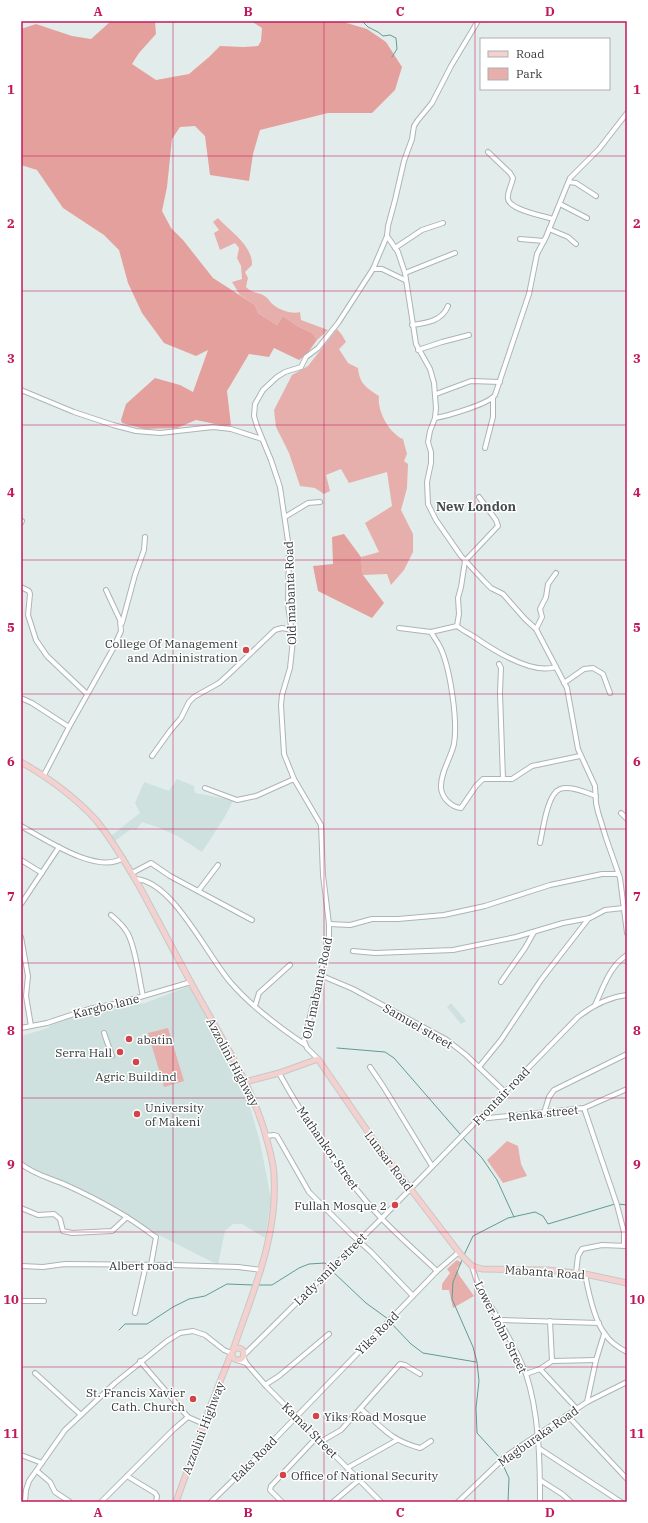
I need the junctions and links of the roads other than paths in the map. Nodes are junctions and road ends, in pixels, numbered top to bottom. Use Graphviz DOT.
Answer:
graph roads {
  1 [pos="478,21"];
  2 [pos="627,113"];
  3 [pos="488,152"];
  4 [pos="569,182"];
  5 [pos="596,196"];
  6 [pos="560,204"];
  7 [pos="587,218"];
  8 [pos="553,219"];
  9 [pos="443,223"];
  10 [pos="549,229"];
  11 [pos="387,236"];
  12 [pos="520,239"];
  13 [pos="544,241"];
  14 [pos="576,244"];
  15 [pos="395,248"];
  16 [pos="455,253"];
  17 [pos="373,269"];
  18 [pos="405,272"];
  19 [pos="406,280"];
  20 [pos="448,306"];
  21 [pos="412,325"];
  22 [pos="469,335"];
  23 [pos="418,350"];
  24 [pos="500,382"];
  25 [pos="21,390"];
  26 [pos="436,394"];
  27 [pos="493,398"];
  28 [pos="435,418"];
  29 [pos="262,439"];
  30 [pos="485,448"];
  31 [pos="479,497"];
  32 [pos="320,502"];
  33 [pos="285,517"];
  34 [pos="145,537"];
  35 [pos="465,561"];
  36 [pos="556,573"];
  37 [pos="21,587"];
  38 [pos="106,590"];
  39 [pos="122,624"];
  40 [pos="457,626"];
  41 [pos="399,628"];
  42 [pos="536,629"];
  43 [pos="292,630"];
  44 [pos="431,632"];
  45 [pos="499,664"];
  46 [pos="556,667"];
  47 [pos="564,683"];
  48 [pos="610,693"];
  49 [pos="87,694"];
  50 [pos="21,698"];
  51 [pos="69,727"];
  52 [pos="152,756"];
  53 [pos="580,756"];
  54 [pos="21,762"];
  55 [pos="44,775"];
  56 [pos="294,779"];
  57 [pos="503,779"];
  58 [pos="205,788"];
  59 [pos="596,796"];
  60 [pos="621,813"];
  61 [pos="627,819"];
  62 [pos="21,826"];
  63 [pos="540,843"];
  64 [pos="59,847"];
  65 [pos="123,858"];
  66 [pos="21,860"];
  67 [pos="218,865"];
  68 [pos="42,873"];
  69 [pos="132,873"];
  70 [pos="618,874"];
  71 [pos="135,879"];
  72 [pos="199,890"];
  73 [pos="21,904"];
  74 [pos="623,908"];
  75 [pos="111,915"];
  76 [pos="590,918"];
  77 [pos="626,919"];
  78 [pos="252,920"];
  79 [pos="330,924"];
  80 [pos="534,932"];
  81 [pos="627,933"];
  82 [pos="21,937"];
  83 [pos="353,951"];
  84 [pos="627,955"];
  85 [pos="290,965"];
  86 [pos="320,975"];
  87 [pos="191,982"];
  88 [pos="501,982"];
  89 [pos="627,995"];
  90 [pos="142,996"];
  91 [pos="255,1006"];
  92 [pos="595,1006"];
  93 [pos="31,1026"];
  94 [pos="21,1028"];
  95 [pos="104,1033"];
  96 [pos="304,1044"];
  97 [pos="627,1054"];
  98 [pos="112,1056"];
  99 [pos="318,1060"];
  100 [pos="370,1067"];
  101 [pos="479,1067"];
  102 [pos="279,1073"];
  103 [pos="245,1082"];
  104 [pos="627,1089"];
  105 [pos="505,1092"];
  106 [pos="584,1108"];
  107 [pos="544,1113"];
  108 [pos="479,1119"];
  109 [pos="266,1136"];
  110 [pos="21,1164"];
  111 [pos="432,1166"];
  112 [pos="410,1189"];
  113 [pos="21,1208"];
  114 [pos="127,1217"];
  115 [pos="382,1218"];
  116 [pos="359,1241"];
  117 [pos="625,1246"];
  118 [pos="460,1254"];
  119 [pos="148,1265"];
  120 [pos="21,1266"];
  121 [pos="472,1266"];
  122 [pos="261,1270"];
  123 [pos="437,1271"];
  124 [pos="576,1273"];
  125 [pos="585,1274"];
  126 [pos="627,1283"];
  127 [pos="413,1296"];
  128 [pos="21,1301"];
  129 [pos="44,1301"];
  130 [pos="135,1313"];
  131 [pos="499,1320"];
  132 [pos="550,1321"];
  133 [pos="599,1323"];
  134 [pos="329,1334"];
  135 [pos="604,1334"];
  136 [pos="236,1340"];
  137 [pos="242,1352"];
  138 [pos="627,1352"];
  139 [pos="232,1353"];
  140 [pos="236,1360"];
  141 [pos="596,1360"];
  142 [pos="552,1361"];
  143 [pos="140,1362"];
  144 [pos="246,1363"];
  145 [pos="227,1366"];
  146 [pos="540,1368"];
  147 [pos="35,1373"];
  148 [pos="420,1374"];
  149 [pos="526,1374"];
  150 [pos="627,1382"];
  151 [pos="265,1384"];
  152 [pos="587,1402"];
  153 [pos="361,1409"];
  154 [pos="577,1409"];
  155 [pos="81,1415"];
  156 [pos="567,1415"];
  157 [pos="296,1416"];
  158 [pos="188,1417"];
  159 [pos="204,1424"];
  160 [pos="537,1436"];
  161 [pos="317,1437"];
  162 [pos="397,1440"];
  163 [pos="431,1440"];
  164 [pos="322,1441"];
  165 [pos="540,1449"];
  166 [pos="21,1455"];
  167 [pos="42,1463"];
  168 [pos="347,1468"];
  169 [pos="37,1471"];
  170 [pos="127,1476"];
  171 [pos="627,1479"];
  172 [pos="359,1480"];
  173 [pos="540,1480"];
  174 [pos="25,1502"];
  175 [pos="70,1502"];
  176 [pos="101,1502"];
  177 [pos="156,1502"];
  178 [pos="176,1502"];
  179 [pos="211,1502"];
  180 [pos="282,1502"];
  181 [pos="334,1502"];
  182 [pos="381,1502"];
  183 [pos="458,1502"];
  184 [pos="540,1502"];
  185 [pos="571,1502"];
  186 [pos="621,1502"];
  1 -- 11 [label="street, Old mabanta Road"];
  2 -- 4 [label="street"];
  3 -- 8 [label="street"];
  4 -- 5 [label="street"];
  4 -- 6 [label="street"];
  6 -- 7 [label="street"];
  6 -- 8 [label="street"];
  8 -- 10 [label="street"];
  9 -- 15 [label="street"];
  10 -- 13 [label="street"];
  10 -- 14 [label="street"];
  11 -- 15 [label="street"];
  11 -- 17 [label="street, Old mabanta Road"];
  12 -- 13 [label="street"];
  13 -- 24 [label="street"];
  15 -- 18 [label="street"];
  16 -- 18 [label="street"];
  17 -- 19 [label="street"];
  17 -- 29 [label="street, Old mabanta Road"];
  18 -- 19 [label="street"];
  19 -- 21 [label="street"];
  20 -- 21 [label="street"];
  21 -- 23 [label="street"];
  22 -- 23 [label="street"];
  23 -- 26 [label="street"];
  24 -- 26 [label="street"];
  24 -- 27 [label="street"];
  25 -- 29 [label="street"];
  26 -- 28 [label="street"];
  27 -- 28 [label="street"];
  27 -- 30 [label="street"];
  28 -- 35 [label="street"];
  29 -- 33 [label="street, Old mabanta Road"];
  31 -- 35 [label="street"];
  32 -- 33 [label="street"];
  33 -- 43 [label="street, Old mabanta Road"];
  34 -- 39 [label="street"];
  35 -- 40 [label="street"];
  35 -- 42 [label="street"];
  36 -- 42 [label="street"];
  37 -- 49 [label="street"];
  38 -- 39 [label="street"];
  39 -- 49 [label="street"];
  40 -- 44 [label="street"];
  40 -- 46 [label="street"];
  41 -- 44 [label="street"];
  42 -- 46 [label="street"];
  43 -- 52 [label="street"];
  43 -- 56 [label="street, Old mabanta Road"];
  44 -- 57 [label="street"];
  45 -- 57 [label="street"];
  46 -- 47 [label="street"];
  47 -- 48 [label="street"];
  47 -- 53 [label="street"];
  49 -- 51 [label="street"];
  50 -- 51 [label="street"];
  51 -- 55 [label="street"];
  53 -- 57 [label="street"];
  53 -- 59 [label="street"];
  54 -- 55 [label="main road, Azzolini Highway"];
  55 -- 65 [label="main road, Azzolini Highway"];
  56 -- 58 [label="street"];
  56 -- 79 [label="street, Old mabanta Road"];
  59 -- 63 [label="street"];
  59 -- 70 [label="street"];
  60 -- 61 [label="street"];
  62 -- 64 [label="street"];
  64 -- 65 [label="street"];
  64 -- 68 [label="street"];
  65 -- 69 [label="main road, Azzolini Highway"];
  66 -- 68 [label="street"];
  67 -- 72 [label="street"];
  68 -- 73 [label="street"];
  69 -- 71 [label="main road, Azzolini Highway"];
  69 -- 72 [label="street"];
  70 -- 74 [label="street"];
  70 -- 79 [label="street"];
  71 -- 87 [label="main road, Azzolini Highway"];
  71 -- 91 [label="street"];
  72 -- 78 [label="street"];
  74 -- 76 [label="street"];
  74 -- 77 [label="street"];
  75 -- 90 [label="street"];
  76 -- 80 [label="street"];
  76 -- 101 [label="street"];
  77 -- 81 [label="street"];
  79 -- 86 [label="street, Old mabanta Road"];
  80 -- 83 [label="street"];
  80 -- 88 [label="street"];
  82 -- 93 [label="street"];
  84 -- 92 [label="street"];
  85 -- 91 [label="street"];
  86 -- 96 [label="street, Old mabanta Road"];
  86 -- 101 [label="street, Samuel street"];
  87 -- 90 [label="street, Kargbo lane"];
  87 -- 103 [label="main road, Azzolini Highway"];
  89 -- 92 [label="street, Frontair road"];
  90 -- 93 [label="street, Kargbo lane"];
  91 -- 96 [label="street"];
  92 -- 105 [label="street, Frontair road"];
  93 -- 94 [label="street, Kargbo lane"];
  95 -- 98 [label="street"];
  96 -- 99 [label="street, Old mabanta Road"];
  97 -- 107 [label="street"];
  99 -- 102 [label="main road"];
  99 -- 112 [label="main road, Lunsar Road"];
  100 -- 111 [label="street"];
  101 -- 105 [label="street, Samuel street"];
  102 -- 103 [label="main road"];
  102 -- 115 [label="street, Mathankor Street"];
  103 -- 109 [label="main road, Azzolini Highway"];
  104 -- 106 [label="street, Renka street"];
  105 -- 108 [label="street, Frontair road"];
  106 -- 107 [label="street, Renka street"];
  106 -- 117 [label="street"];
  107 -- 108 [label="street, Renka street"];
  108 -- 111 [label="street, Frontair road"];
  109 -- 116 [label="street"];
  109 -- 122 [label="main road, Azzolini Highway"];
  110 -- 114 [label="street"];
  111 -- 112 [label="street, Frontair road"];
  112 -- 115 [label="street, Lady smile street"];
  112 -- 118 [label="main road, Lunsar Road"];
  113 -- 114 [label="street"];
  114 -- 119 [label="street"];
  115 -- 116 [label="street, Lady smile street"];
  115 -- 123 [label="street"];
  116 -- 127 [label="street"];
  116 -- 137 [label="street, Lady smile street"];
  117 -- 124 [label="street"];
  118 -- 121 [label="main road, Lunsar Road"];
  118 -- 123 [label="street, Yiks Road"];
  119 -- 120 [label="street, Albert road"];
  119 -- 122 [label="street, Albert road"];
  119 -- 130 [label="street"];
  121 -- 124 [label="main road, Mabanta Road"];
  121 -- 131 [label="street, Lower John Street"];
  122 -- 136 [label="main road, Azzolini Highway"];
  123 -- 127 [label="street, Yiks Road"];
  124 -- 125 [label="main road, Mabanta Road"];
  125 -- 126 [label="main road, Mabanta Road"];
  125 -- 133 [label="street"];
  127 -- 157 [label="street, Yiks Road"];
  128 -- 129 [label="street"];
  131 -- 132 [label="street"];
  131 -- 149 [label="street, Lower John Street"];
  132 -- 133 [label="street"];
  132 -- 142 [label="street"];
  133 -- 135 [label="street"];
  134 -- 151 [label="street"];
  135 -- 138 [label="street"];
  135 -- 141 [label="street"];
  136 -- 137 [label="main road"];
  136 -- 139 [label="main road, Azzolini Highway"];
  137 -- 139 [label="main road"];
  137 -- 140 [label="main road"];
  137 -- 144 [label="street, Kamal Street"];
  139 -- 140 [label="main road"];
  139 -- 143 [label="street"];
  139 -- 145 [label="main road, Azzolini Highway"];
  140 -- 144 [label="street"];
  140 -- 145 [label="main road"];
  141 -- 142 [label="street"];
  141 -- 152 [label="street"];
  142 -- 146 [label="street"];
  143 -- 155 [label="street"];
  143 -- 158 [label="street"];
  144 -- 151 [label="street, Kamal Street"];
  145 -- 159 [label="main road, Azzolini Highway"];
  146 -- 149 [label="street"];
  146 -- 154 [label="street"];
  147 -- 155 [label="street"];
  148 -- 153 [label="street"];
  149 -- 160 [label="street, Lower John Street"];
  150 -- 152 [label="street, Magburaka Road"];
  151 -- 157 [label="street, Kamal Street"];
  152 -- 154 [label="street, Magburaka Road"];
  153 -- 162 [label="street"];
  153 -- 164 [label="street"];
  154 -- 156 [label="street, Magburaka Road"];
  155 -- 167 [label="street"];
  156 -- 160 [label="street, Magburaka Road"];
  156 -- 171 [label="street"];
  157 -- 161 [label="street, Kamal Street"];
  157 -- 179 [label="street, Eaks Road"];
  158 -- 159 [label="street"];
  158 -- 170 [label="street"];
  159 -- 178 [label="main road, Azzolini Highway"];
  160 -- 165 [label="street, Lower John Street"];
  160 -- 183 [label="street, Magburaka Road"];
  161 -- 164 [label="street, Kamal Street"];
  161 -- 180 [label="street"];
  162 -- 163 [label="street"];
  162 -- 168 [label="street"];
  164 -- 168 [label="street, Kamal Street"];
  165 -- 173 [label="street, Lower John Street"];
  165 -- 186 [label="street"];
  166 -- 167 [label="street"];
  167 -- 169 [label="street"];
  168 -- 172 [label="street, Kamal Street"];
  169 -- 174 [label="street"];
  169 -- 175 [label="street"];
  170 -- 176 [label="street"];
  170 -- 177 [label="street"];
  172 -- 181 [label="street"];
  172 -- 182 [label="street, Kamal Street"];
  173 -- 184 [label="street, Lower John Street"];
  173 -- 185 [label="street"];
}
